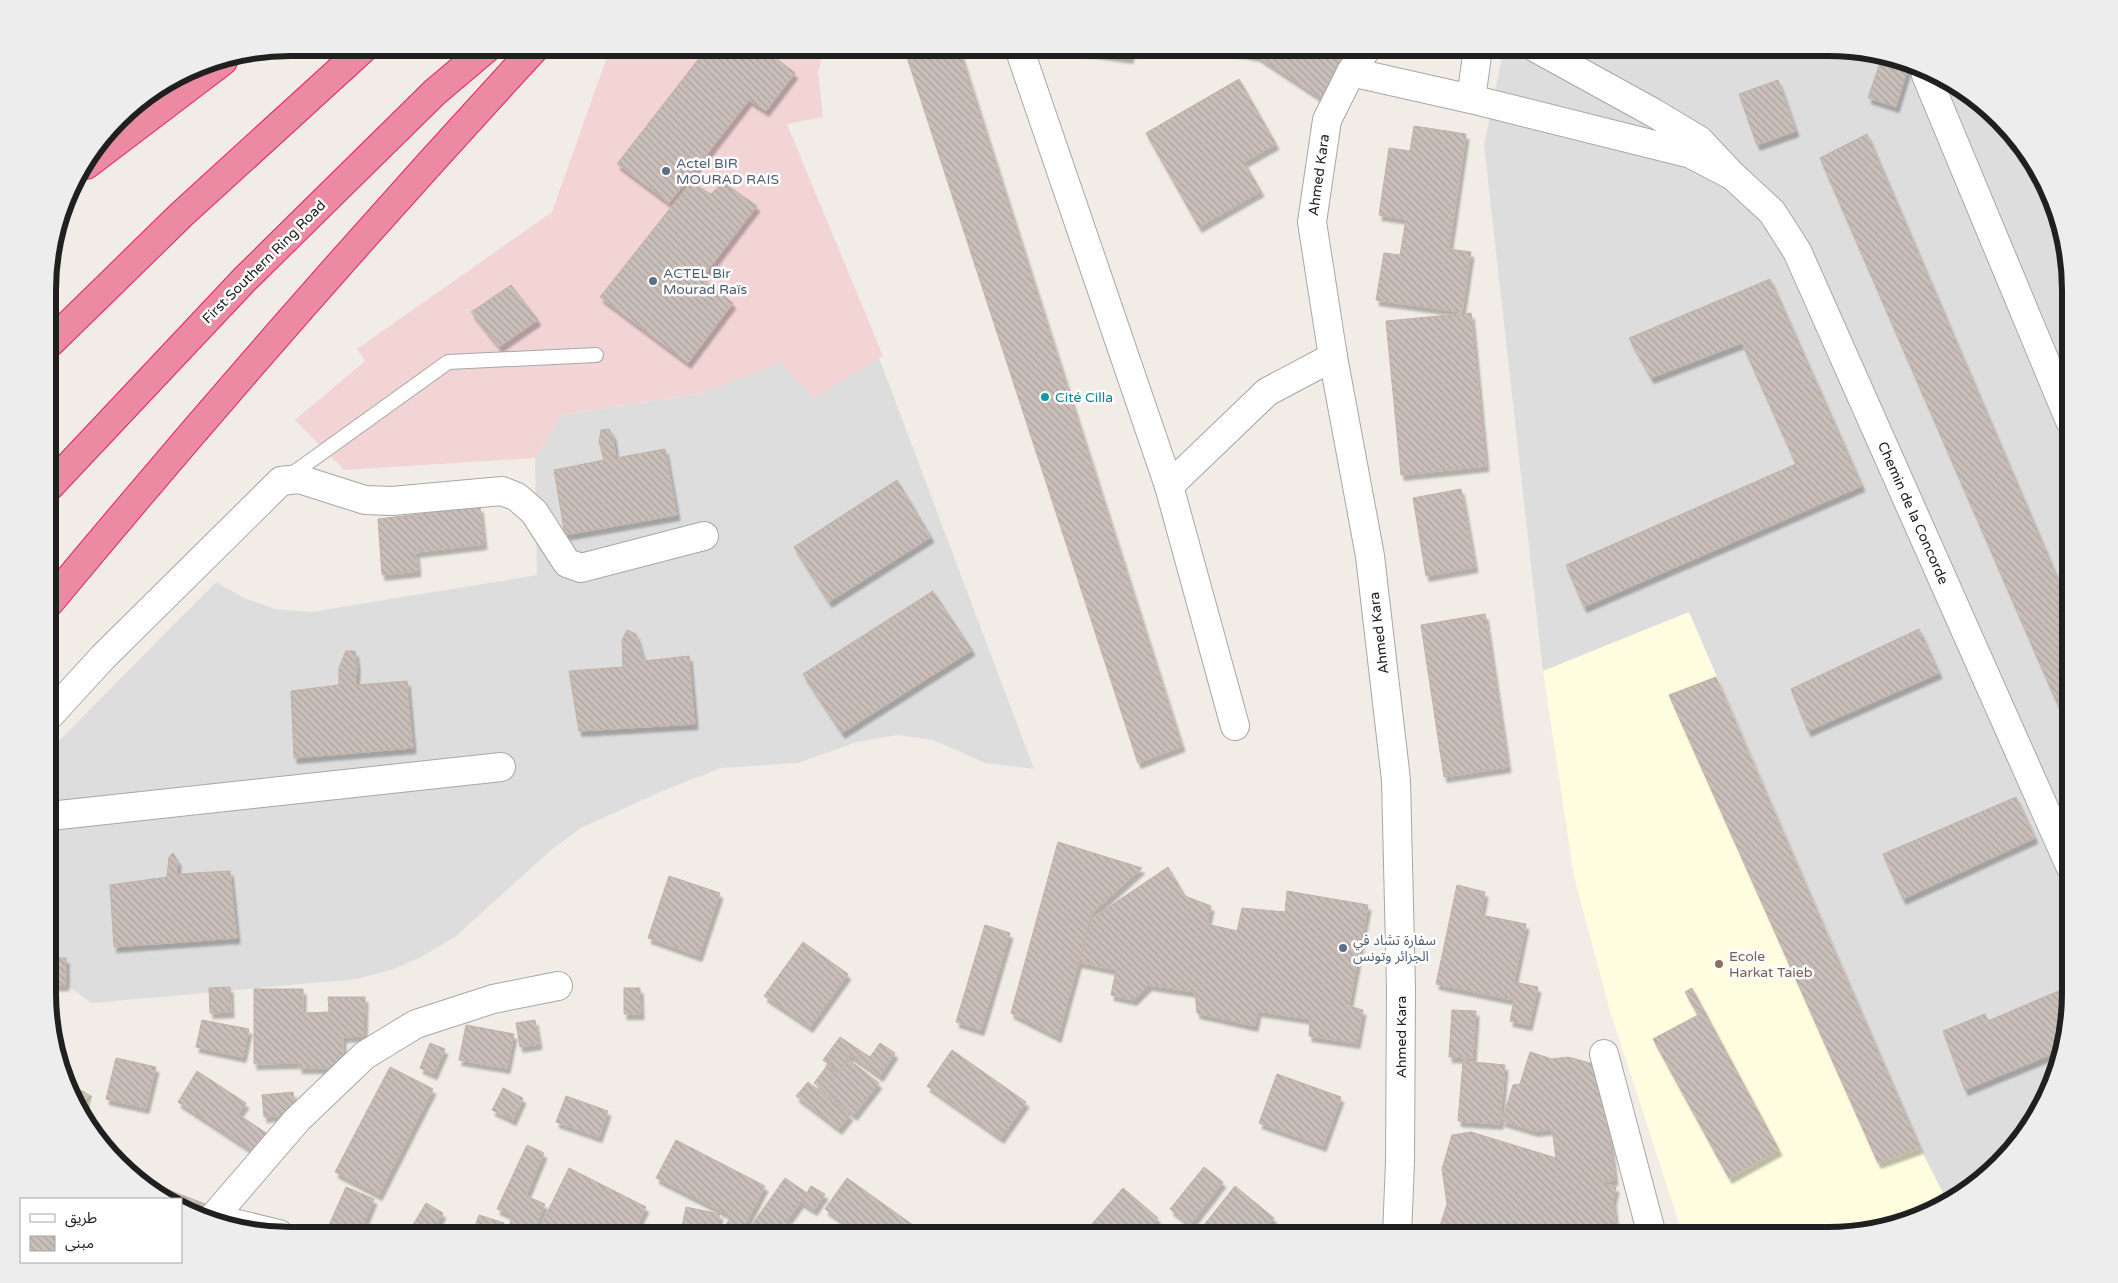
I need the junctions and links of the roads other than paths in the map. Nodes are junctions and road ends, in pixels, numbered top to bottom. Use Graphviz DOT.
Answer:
graph roads {
  1 [pos="355,56"];
  2 [pos="478,56"];
  3 [pos="528,56"];
  4 [pos="1022,56"];
  5 [pos="1361,56"];
  6 [pos="1477,56"];
  7 [pos="1551,56"];
  8 [pos="209,71"];
  9 [pos="1351,72"];
  10 [pos="1929,79"];
  11 [pos="1471,99"];
  12 [pos="101,154"];
  13 [pos="1733,176"];
  14 [pos="56,337"];
  15 [pos="596,355"];
  16 [pos="1333,357"];
  17 [pos="2062,402"];
  18 [pos="56,480"];
  19 [pos="281,481"];
  20 [pos="1170,486"];
  21 [pos="704,536"];
  22 [pos="56,595"];
  23 [pos="56,708"];
  24 [pos="1235,726"];
  25 [pos="501,767"];
  26 [pos="56,815"];
  27 [pos="2062,848"];
  28 [pos="558,986"];
  29 [pos="1604,1054"];
  30 [pos="216,1214"];
  31 [pos="1397,1227"];
  32 [pos="1650,1227"];
  1 -- 14 [label="highway"];
  2 -- 18 [label="highway, First Southern Ring Road"];
  3 -- 22 [label="highway"];
  4 -- 20 [label="street"];
  5 -- 9 [label="street, Ahmed Kara"];
  6 -- 11 [label="street"];
  7 -- 13 [label="street"];
  8 -- 12 [label="highway"];
  9 -- 11 [label="street"];
  9 -- 16 [label="street, Ahmed Kara"];
  10 -- 17 [label="street"];
  11 -- 13 [label="street"];
  13 -- 27 [label="street, Chemin de la Concorde"];
  15 -- 19 [label="lane"];
  16 -- 20 [label="street"];
  16 -- 31 [label="street, Ahmed Kara"];
  19 -- 21 [label="street"];
  19 -- 23 [label="street"];
  20 -- 24 [label="street"];
  25 -- 26 [label="street"];
  28 -- 30 [label="street"];
  29 -- 32 [label="street"];
}
